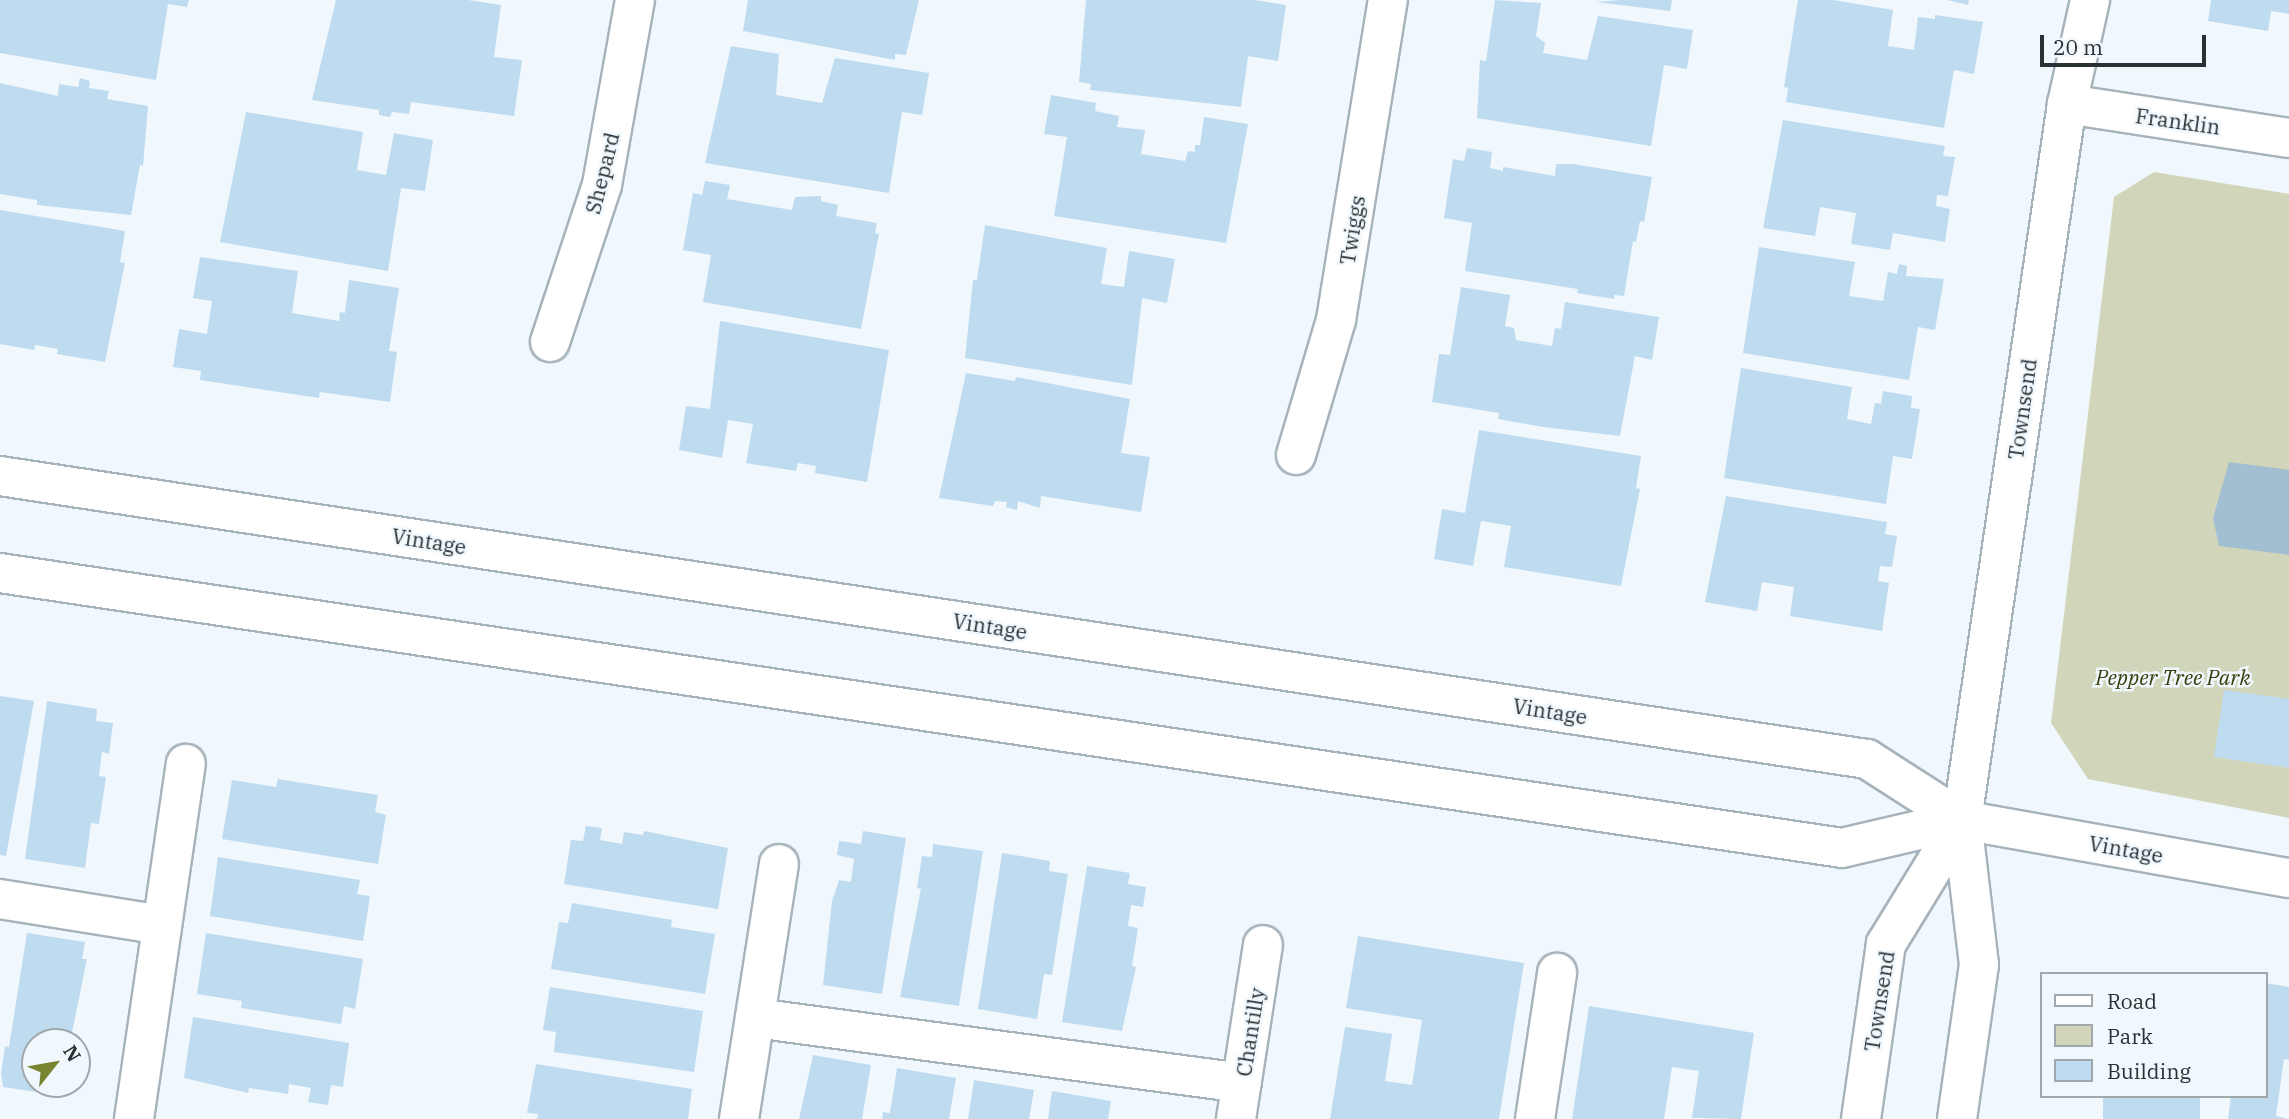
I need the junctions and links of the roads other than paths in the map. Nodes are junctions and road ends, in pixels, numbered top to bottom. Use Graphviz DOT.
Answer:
graph roads {
  1 [pos="635,0"];
  2 [pos="1388,0"];
  3 [pos="2090,0"];
  4 [pos="2067,104"];
  5 [pos="2289,138"];
  6 [pos="550,342"];
  7 [pos="1296,456"];
  8 [pos="0,476"];
  9 [pos="0,573"];
  10 [pos="186,764"];
  11 [pos="1962,820"];
  12 [pos="779,864"];
  13 [pos="2289,878"];
  14 [pos="0,899"];
  15 [pos="162,925"];
  16 [pos="1264,945"];
  17 [pos="1557,973"];
  18 [pos="755,1018"];
  19 [pos="1239,1101"];
  20 [pos="134,1119"];
  21 [pos="739,1119"];
  22 [pos="1535,1119"];
  23 [pos="1861,1119"];
  24 [pos="1957,1119"];
  1 -- 6 [label="street, Shepard"];
  2 -- 7 [label="street, Twiggs"];
  3 -- 4 [label="street, Townsend"];
  4 -- 5 [label="street, Franklin"];
  4 -- 11 [label="street, Townsend"];
  8 -- 11 [label="street, Vintage"];
  9 -- 11 [label="street, Vintage"];
  10 -- 15 [label="street"];
  11 -- 13 [label="street, Vintage"];
  11 -- 23 [label="street, Townsend"];
  11 -- 24 [label="street, Townsend"];
  12 -- 18 [label="street"];
  14 -- 15 [label="street"];
  15 -- 20 [label="street"];
  16 -- 19 [label="street, Chantilly"];
  17 -- 22 [label="street"];
  18 -- 19 [label="street"];
  18 -- 21 [label="street"];
}
